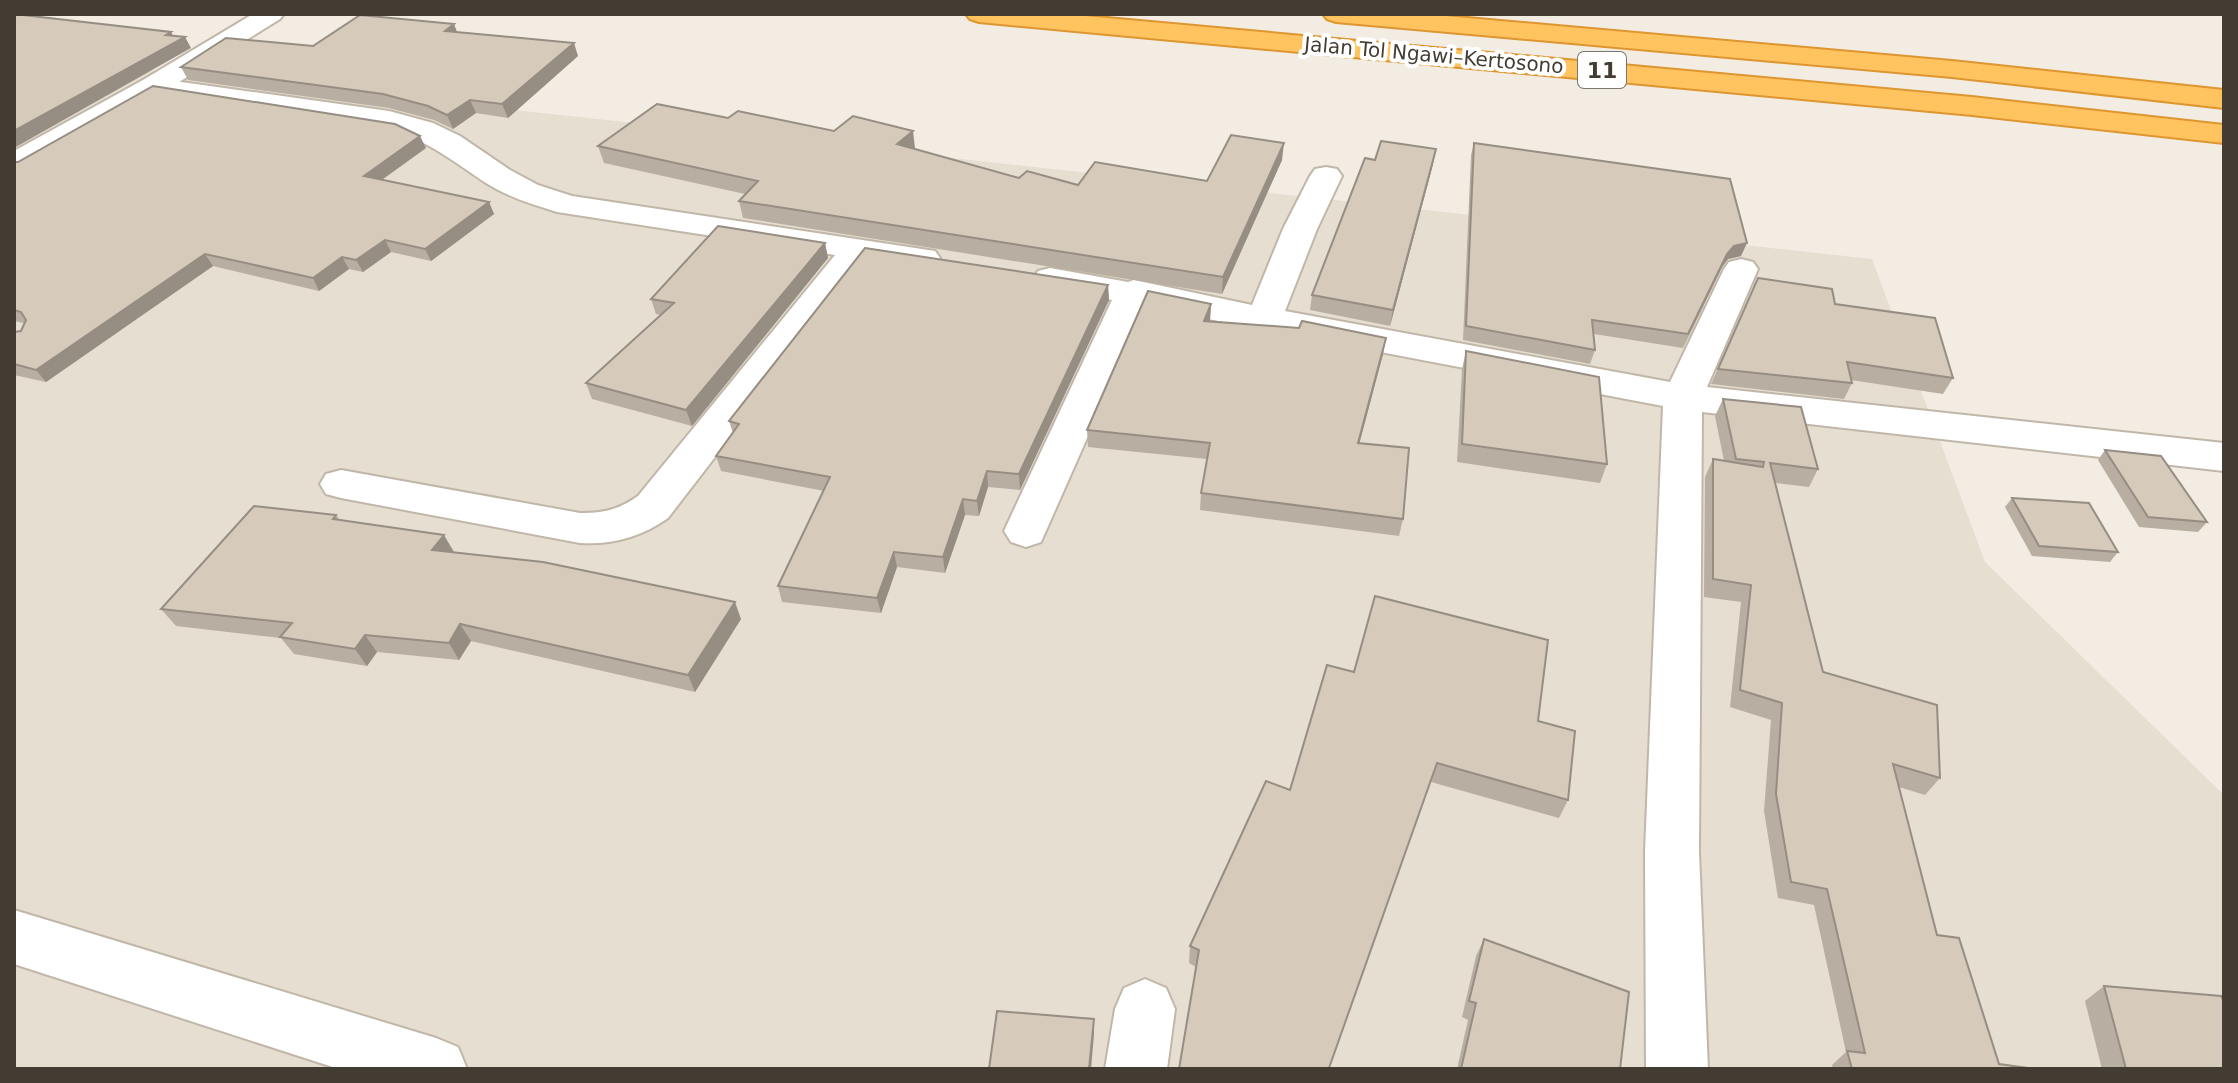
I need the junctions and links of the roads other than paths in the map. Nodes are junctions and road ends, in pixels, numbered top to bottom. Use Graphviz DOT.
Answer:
graph roads {
  1 [pos="271,14"];
  2 [pos="979,14"];
  3 [pos="1336,14"];
  4 [pos="153,86"];
  5 [pos="2224,99"];
  6 [pos="2224,134"];
  7 [pos="20,158"];
  8 [pos="1326,176"];
  9 [pos="859,247"];
  10 [pos="951,262"];
  11 [pos="1741,269"];
  12 [pos="1012,272"];
  13 [pos="1134,291"];
  14 [pos="1265,317"];
  15 [pos="1683,397"];
  16 [pos="2224,457"];
  17 [pos="341,484"];
  18 [pos="1026,531"];
  19 [pos="14,937"];
  20 [pos="1145,1009"];
  21 [pos="436,1069"];
  22 [pos="1136,1069"];
  23 [pos="1677,1069"];
  1 -- 4 [label="street"];
  2 -- 6 [label="highway, Jalan Tol Ngawi–Kertosono / 11"];
  3 -- 5 [label="highway, Jalan Tol Ngawi–Kertosono / 11"];
  4 -- 7 [label="street"];
  4 -- 9 [label="street"];
  8 -- 14 [label="street"];
  9 -- 10 [label="street"];
  9 -- 17 [label="street"];
  11 -- 15 [label="street"];
  12 -- 13 [label="street"];
  13 -- 14 [label="street"];
  13 -- 18 [label="street"];
  14 -- 15 [label="street"];
  15 -- 16 [label="street"];
  15 -- 23 [label="street"];
  19 -- 21 [label="street"];
  20 -- 22 [label="street"];
}
